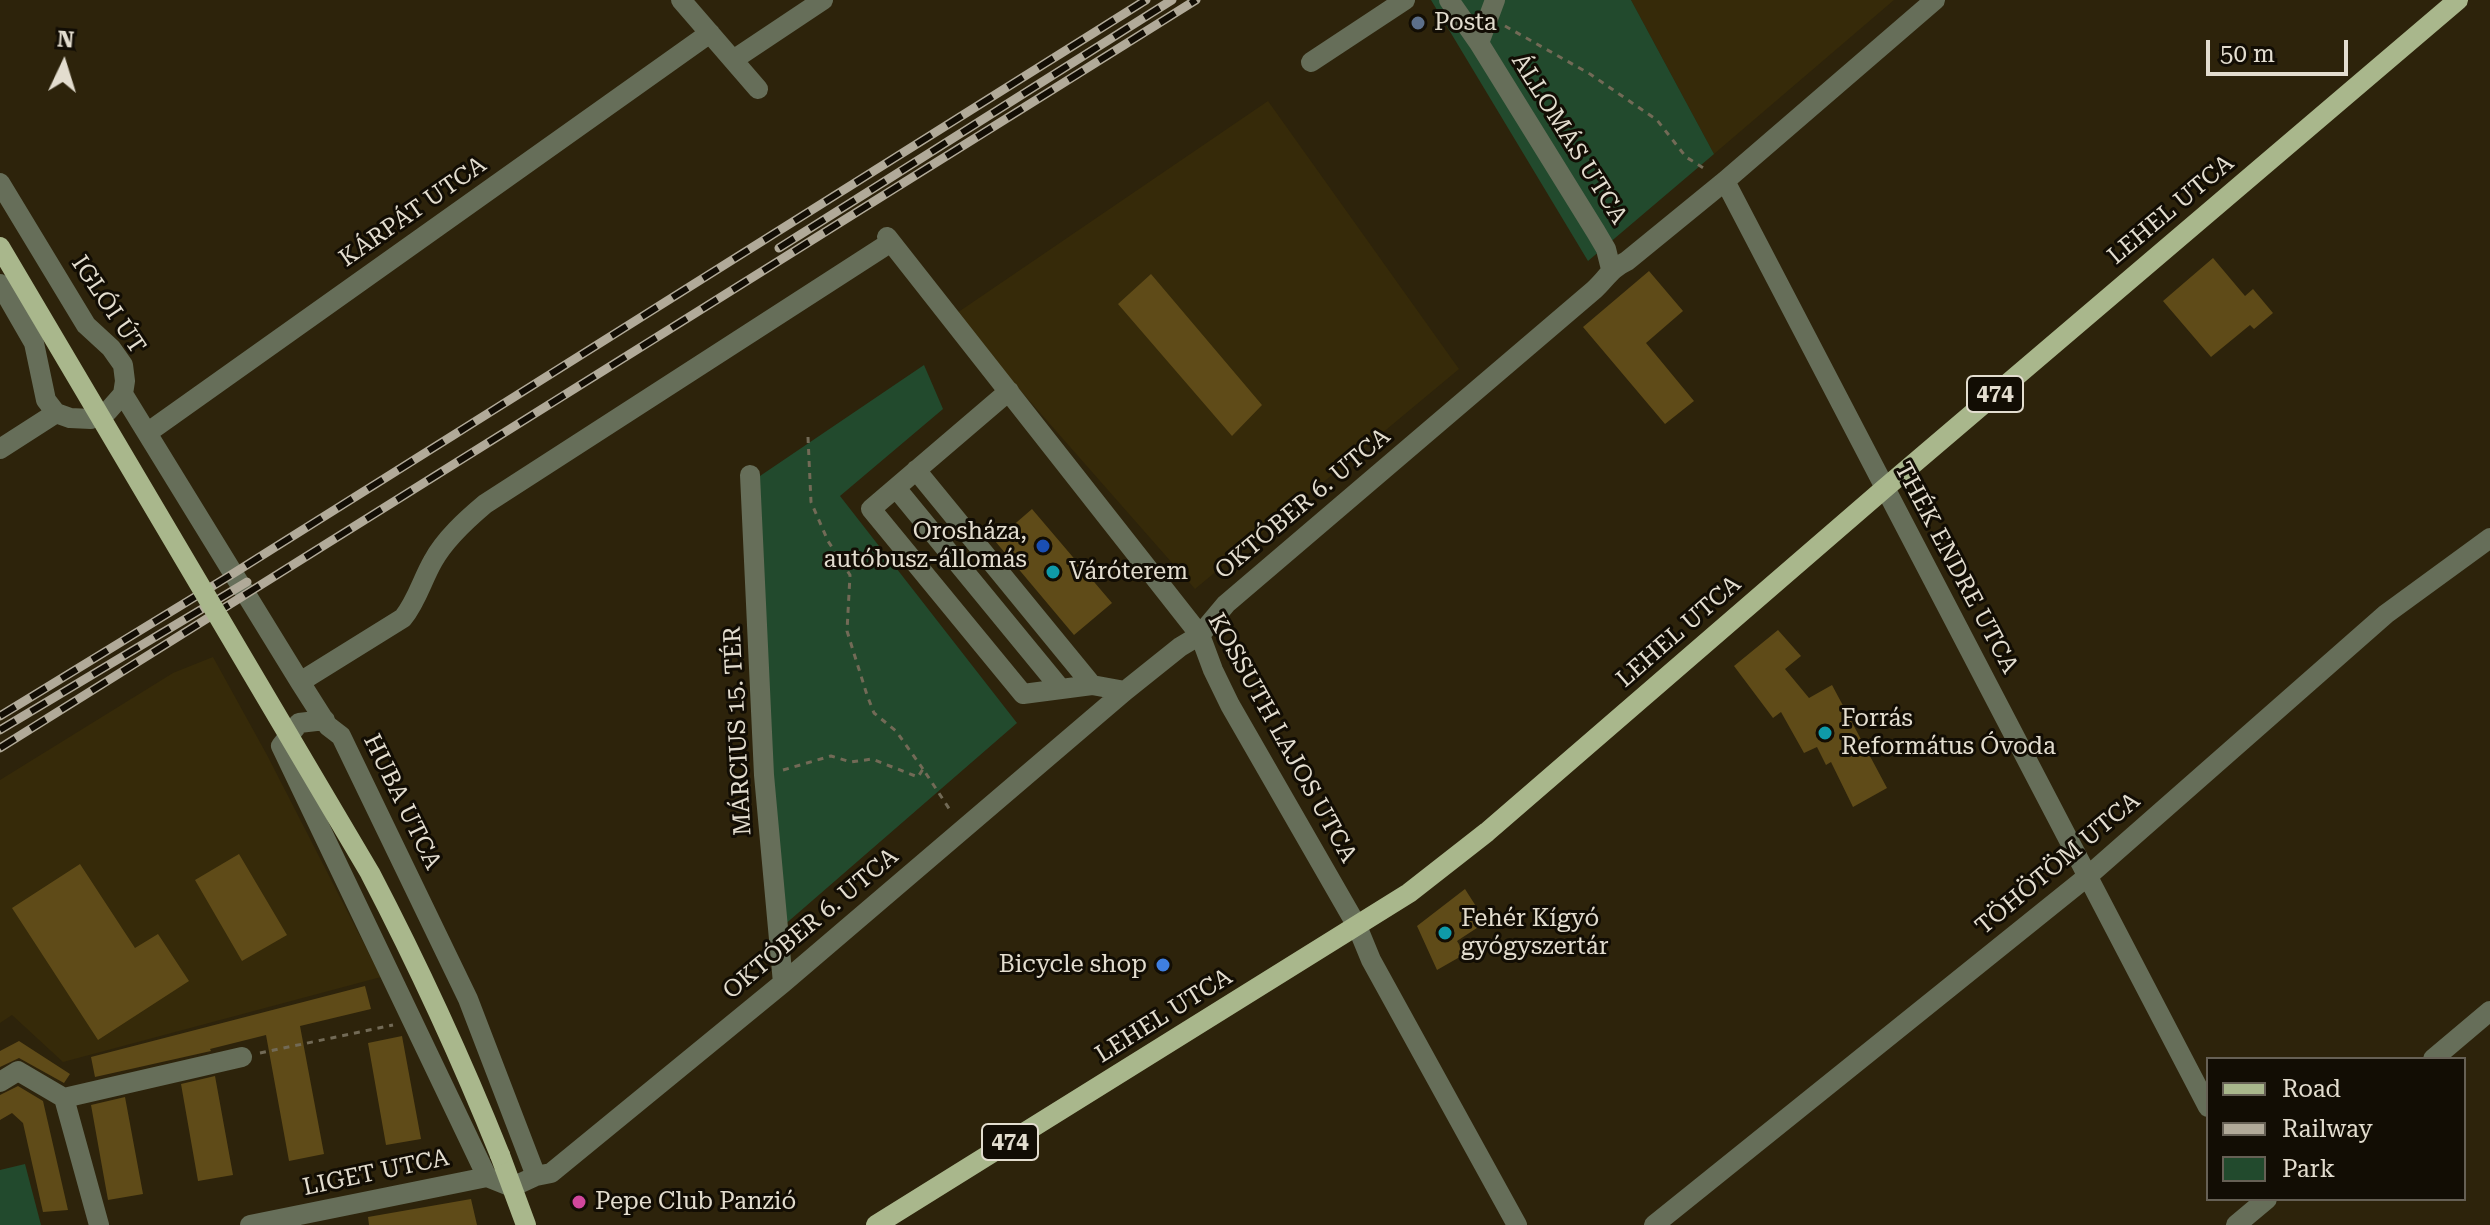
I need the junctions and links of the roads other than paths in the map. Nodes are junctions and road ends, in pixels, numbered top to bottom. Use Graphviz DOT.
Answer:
graph roads {
  1 [pos="681,0"];
  2 [pos="823,0"];
  3 [pos="1405,0"];
  4 [pos="1449,0"];
  5 [pos="1935,0"];
  6 [pos="2458,0"];
  7 [pos="1492,9"];
  8 [pos="710,33"];
  9 [pos="1479,43"];
  10 [pos="733,60"];
  11 [pos="1311,62"];
  12 [pos="758,89"];
  13 [pos="1725,181"];
  14 [pos="0,183"];
  15 [pos="0,247"];
  16 [pos="1611,269"];
  17 [pos="0,284"];
  18 [pos="1009,391"];
  19 [pos="123,394"];
  20 [pos="56,413"];
  21 [pos="147,433"];
  22 [pos="0,449"];
  23 [pos="916,470"];
  24 [pos="750,475"];
  25 [pos="896,488"];
  26 [pos="1885,488"];
  27 [pos="2490,538"];
  28 [pos="1200,635"];
  29 [pos="300,682"];
  30 [pos="1092,685"];
  31 [pos="1061,689"];
  32 [pos="1125,691"];
  33 [pos="326,723"];
  34 [pos="2088,876"];
  35 [pos="1357,926"];
  36 [pos="783,983"];
  37 [pos="2490,1011"];
  38 [pos="242,1057"];
  39 [pos="2435,1057"];
  40 [pos="0,1082"];
  41 [pos="64,1098"];
  42 [pos="2206,1103"];
  43 [pos="536,1176"];
  44 [pos="487,1177"];
  45 [pos="512,1187"];
  46 [pos="2261,1201"];
  47 [pos="2239,1224"];
  48 [pos="99,1225"];
  49 [pos="250,1225"];
  50 [pos="526,1225"];
  51 [pos="876,1225"];
  52 [pos="1517,1225"];
  53 [pos="1654,1225"];
  1 -- 8 [label="street"];
  2 -- 10 [label="street"];
  3 -- 11 [label="street"];
  4 -- 9 [label="street, ÁLLOMÁS UTCA"];
  5 -- 13 [label="street, OKTÓBER 6. UTCA"];
  6 -- 26 [label="main road, LEHEL UTCA / 474"];
  7 -- 9 [label="street"];
  8 -- 10 [label="street"];
  8 -- 21 [label="street, KÁRPÁT UTCA"];
  9 -- 16 [label="street, ÁLLOMÁS UTCA"];
  10 -- 12 [label="street"];
  13 -- 16 [label="street, OKTÓBER 6. UTCA"];
  13 -- 26 [label="street, THÉK ENDRE UTCA"];
  14 -- 19 [label="street, IGLÓI ÚT"];
  15 -- 45 [label="main road, bridge"];
  16 -- 28 [label="street, OKTÓBER 6. UTCA"];
  17 -- 20 [label="street"];
  18 -- 23 [label="street"];
  18 -- 28 [label="street, KOSSUTH LAJOS UTCA"];
  18 -- 29 [label="street, KOSSUTH LAJOS UTCA"];
  19 -- 20 [label="street, IGLÓI ÚT"];
  19 -- 21 [label="street, HUBA UTCA"];
  20 -- 22 [label="street"];
  21 -- 29 [label="street, HUBA UTCA"];
  23 -- 25 [label="street"];
  23 -- 30 [label="street"];
  24 -- 36 [label="street, MÁRCIUS 15. TÉR"];
  25 -- 31 [label="street"];
  25 -- 31 [label="street"];
  26 -- 34 [label="street, THÉK ENDRE UTCA"];
  26 -- 35 [label="main road, LEHEL UTCA / 474"];
  27 -- 34 [label="street, TÖHÖTÖM UTCA"];
  28 -- 32 [label="street, OKTÓBER 6. UTCA"];
  28 -- 35 [label="street, KOSSUTH LAJOS UTCA"];
  29 -- 33 [label="street, HUBA UTCA"];
  30 -- 31 [label="street"];
  30 -- 32 [label="street"];
  32 -- 36 [label="street, OKTÓBER 6. UTCA"];
  33 -- 43 [label="street, HUBA UTCA"];
  33 -- 44 [label="street"];
  34 -- 42 [label="street, THÉK ENDRE UTCA"];
  34 -- 53 [label="street, TÖHÖTÖM UTCA"];
  35 -- 51 [label="main road, LEHEL UTCA / 474"];
  35 -- 52 [label="street, KOSSUTH LAJOS UTCA"];
  36 -- 43 [label="street, OKTÓBER 6. UTCA"];
  37 -- 39 [label="street"];
  38 -- 41 [label="street"];
  40 -- 41 [label="street"];
  41 -- 48 [label="street"];
  43 -- 45 [label="street, OKTÓBER 6. UTCA"];
  44 -- 45 [label="street, LIGET UTCA"];
  44 -- 49 [label="street, LIGET UTCA"];
  45 -- 50 [label="main road"];
  46 -- 47 [label="street"];
}
